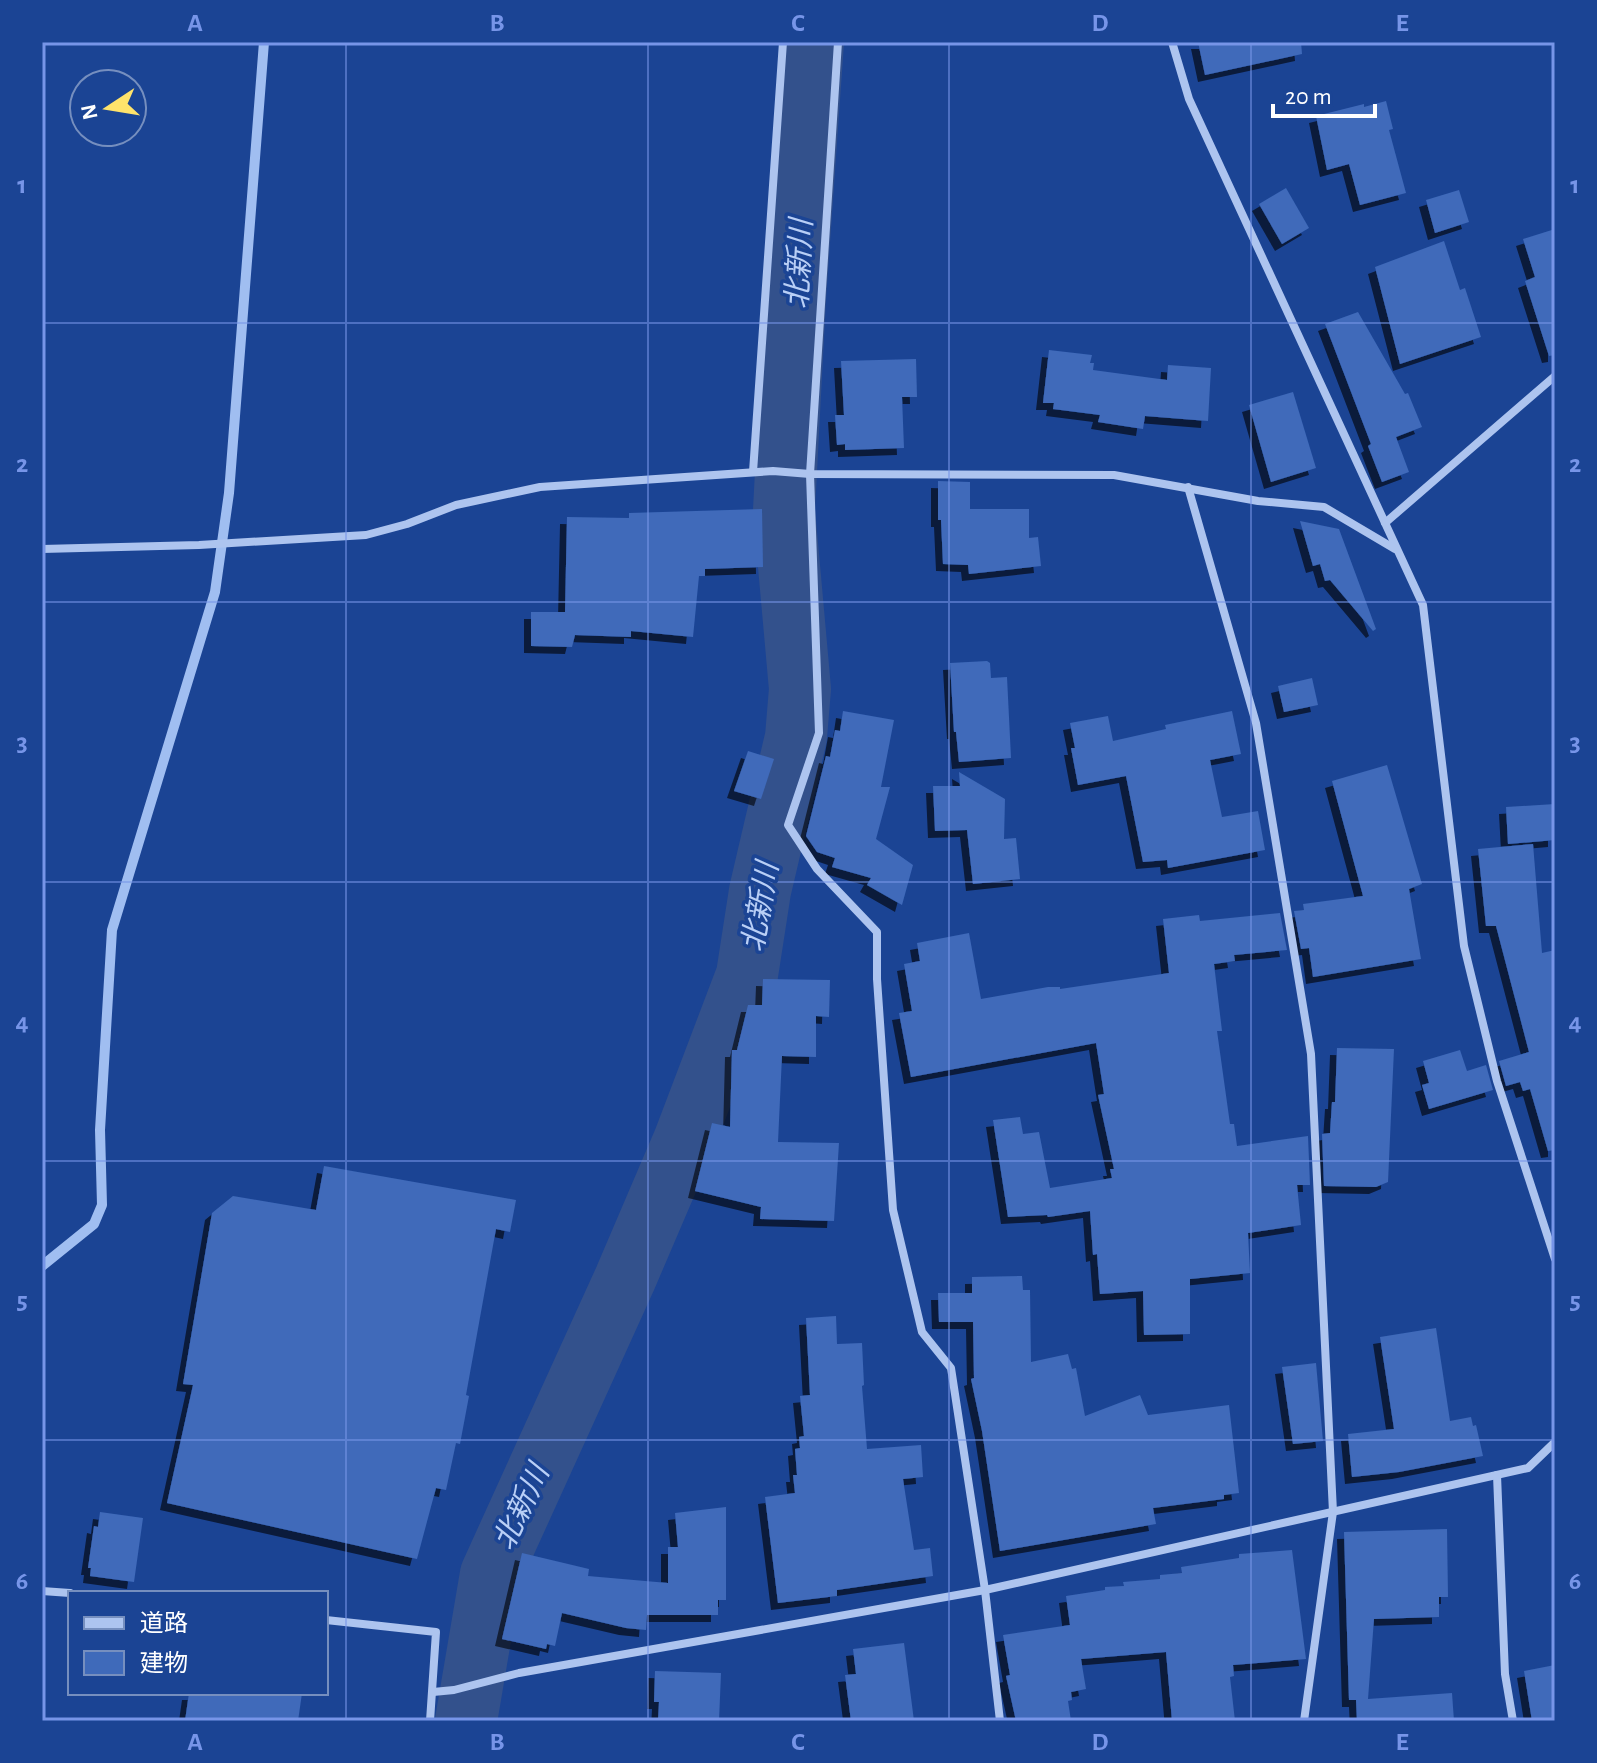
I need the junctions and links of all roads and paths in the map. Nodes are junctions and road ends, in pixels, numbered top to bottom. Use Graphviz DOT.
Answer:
graph roads {
  1 [pos="783,42"];
  2 [pos="838,42"];
  3 [pos="1172,42"];
  4 [pos="1555,376"];
  5 [pos="753,472"];
  6 [pos="810,474"];
  7 [pos="1188,487"];
  8 [pos="1385,523"];
  9 [pos="42,549"];
  10 [pos="1395,549"];
  11 [pos="1555,1259"];
  12 [pos="1555,1442"];
  13 [pos="1497,1475"];
  14 [pos="1333,1512"];
  15 [pos="985,1590"];
  16 [pos="42,1591"];
  17 [pos="68,1593"];
  18 [pos="328,1620"];
  19 [pos="433,1692"];
  20 [pos="430,1721"];
  21 [pos="1000,1721"];
  22 [pos="1304,1721"];
  23 [pos="1513,1721"];
  1 -- 5 [label="street"];
  2 -- 6 [label="street"];
  3 -- 8 [label="street"];
  4 -- 8 [label="street"];
  5 -- 6 [label="street"];
  5 -- 9 [label="street"];
  6 -- 7 [label="street"];
  6 -- 15 [label="street"];
  7 -- 10 [label="street"];
  7 -- 14 [label="street"];
  8 -- 10 [label="street"];
  10 -- 11 [label="street"];
  12 -- 13 [label="street"];
  13 -- 14 [label="street"];
  13 -- 23 [label="street"];
  14 -- 15 [label="street"];
  14 -- 22 [label="street"];
  15 -- 19 [label="street"];
  15 -- 21 [label="street"];
  16 -- 17 [label="street"];
  18 -- 19 [label="street"];
  19 -- 20 [label="street"];
}
